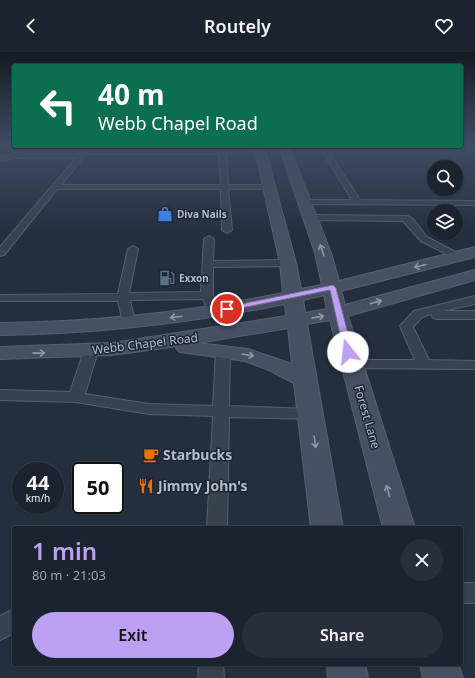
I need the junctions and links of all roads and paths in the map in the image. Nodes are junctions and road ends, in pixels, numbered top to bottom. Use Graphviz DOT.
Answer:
graph roads {
  1 [pos="66,174"];
  2 [pos="224,174"];
  3 [pos="266,174"];
  4 [pos="294,174"];
  5 [pos="340,174"];
  6 [pos="55,187"];
  7 [pos="225,187"];
  8 [pos="269,187"];
  9 [pos="304,202"];
  10 [pos="358,202"];
  11 [pos="475,203"];
  12 [pos="310,218"];
  13 [pos="227,230"];
  14 [pos="209,239"];
  15 [pos="133,249"];
  16 [pos="0,252"];
  17 [pos="475,252"];
  18 [pos="458,256"];
  19 [pos="288,263"];
  20 [pos="208,264"];
  21 [pos="475,275"];
  22 [pos="333,288"];
  23 [pos="123,297"];
  24 [pos="294,297"];
  25 [pos="0,298"];
  26 [pos="475,300"];
  27 [pos="211,303"];
  28 [pos="338,313"];
  29 [pos="418,314"];
  30 [pos="475,315"];
  31 [pos="297,320"];
  32 [pos="129,322"];
  33 [pos="0,330"];
  34 [pos="125,348"];
  35 [pos="91,351"];
  36 [pos="223,351"];
  37 [pos="0,353"];
  38 [pos="351,364"];
  39 [pos="424,364"];
  40 [pos="475,365"];
  41 [pos="306,380"];
  42 [pos="0,395"];
  43 [pos="76,396"];
  44 [pos="222,411"];
  45 [pos="311,414"];
  46 [pos="217,526"];
  47 [pos="327,526"];
  48 [pos="398,526"];
  49 [pos="463,593"];
  50 [pos="475,593"];
  51 [pos="12,621"];
  52 [pos="0,629"];
  53 [pos="211,666"];
  54 [pos="346,666"];
  55 [pos="440,666"];
  56 [pos="210,678"];
  57 [pos="348,678"];
  58 [pos="443,678"];
  1 -- 6 [label="lane"];
  2 -- 7 [label="lane"];
  3 -- 8 [label="main road"];
  4 -- 9 [label="main road, Forest Lane"];
  5 -- 10 [label="lane"];
  6 -- 7 [label="lane"];
  6 -- 16 [label="lane"];
  7 -- 8 [label="lane"];
  7 -- 13 [label="lane"];
  8 -- 19 [label="main road"];
  9 -- 10 [label="lane"];
  9 -- 12 [label="main road, Forest Lane"];
  10 -- 11 [label="lane"];
  12 -- 18 [label="lane"];
  22 -- 12 [label="main road, Forest Lane, one-way"];
  14 -- 20 [label="lane"];
  15 -- 23 [label="lane"];
  17 -- 18 [label="main road, Webb Chapel Road"];
  18 -- 22 [label="main road, Webb Chapel Road, one-way"];
  19 -- 20 [label="lane"];
  19 -- 24 [label="main road"];
  20 -- 27 [label="lane"];
  28 -- 21 [label="main road, Webb Chapel Road, one-way"];
  22 -- 24 [label="main road, Webb Chapel Road"];
  22 -- 28 [label="main road, Forest Lane"];
  23 -- 25 [label="lane"];
  23 -- 27 [label="lane"];
  23 -- 32 [label="lane"];
  24 -- 27 [label="main road, Webb Chapel Road"];
  24 -- 31 [label="main road"];
  26 -- 29 [label="lane"];
  27 -- 32 [label="main road, Webb Chapel Road, one-way"];
  31 -- 28 [label="main road, Webb Chapel Road, one-way"];
  28 -- 38 [label="main road, Forest Lane"];
  29 -- 30 [label="lane"];
  29 -- 39 [label="lane"];
  31 -- 34 [label="main road, Webb Chapel Road"];
  31 -- 41 [label="main road"];
  32 -- 33 [label="main road, Webb Chapel Road"];
  34 -- 35 [label="main road, Webb Chapel Road"];
  34 -- 36 [label="main road"];
  37 -- 35 [label="main road, Webb Chapel Road, one-way"];
  35 -- 43 [label="lane"];
  36 -- 41 [label="main road, one-way"];
  36 -- 44 [label="lane"];
  38 -- 39 [label="lane"];
  48 -- 38 [label="main road, Forest Lane, one-way"];
  39 -- 40 [label="lane"];
  41 -- 45 [label="main road"];
  42 -- 43 [label="lane"];
  43 -- 44 [label="lane"];
  44 -- 45 [label="lane"];
  44 -- 46 [label="lane"];
  45 -- 47 [label="main road, one-way"];
  49 -- 50 [label="lane"];
  51 -- 52 [label="lane"];
  53 -- 56 [label="lane"];
  54 -- 57 [label="main road"];
  55 -- 58 [label="main road"];
}
